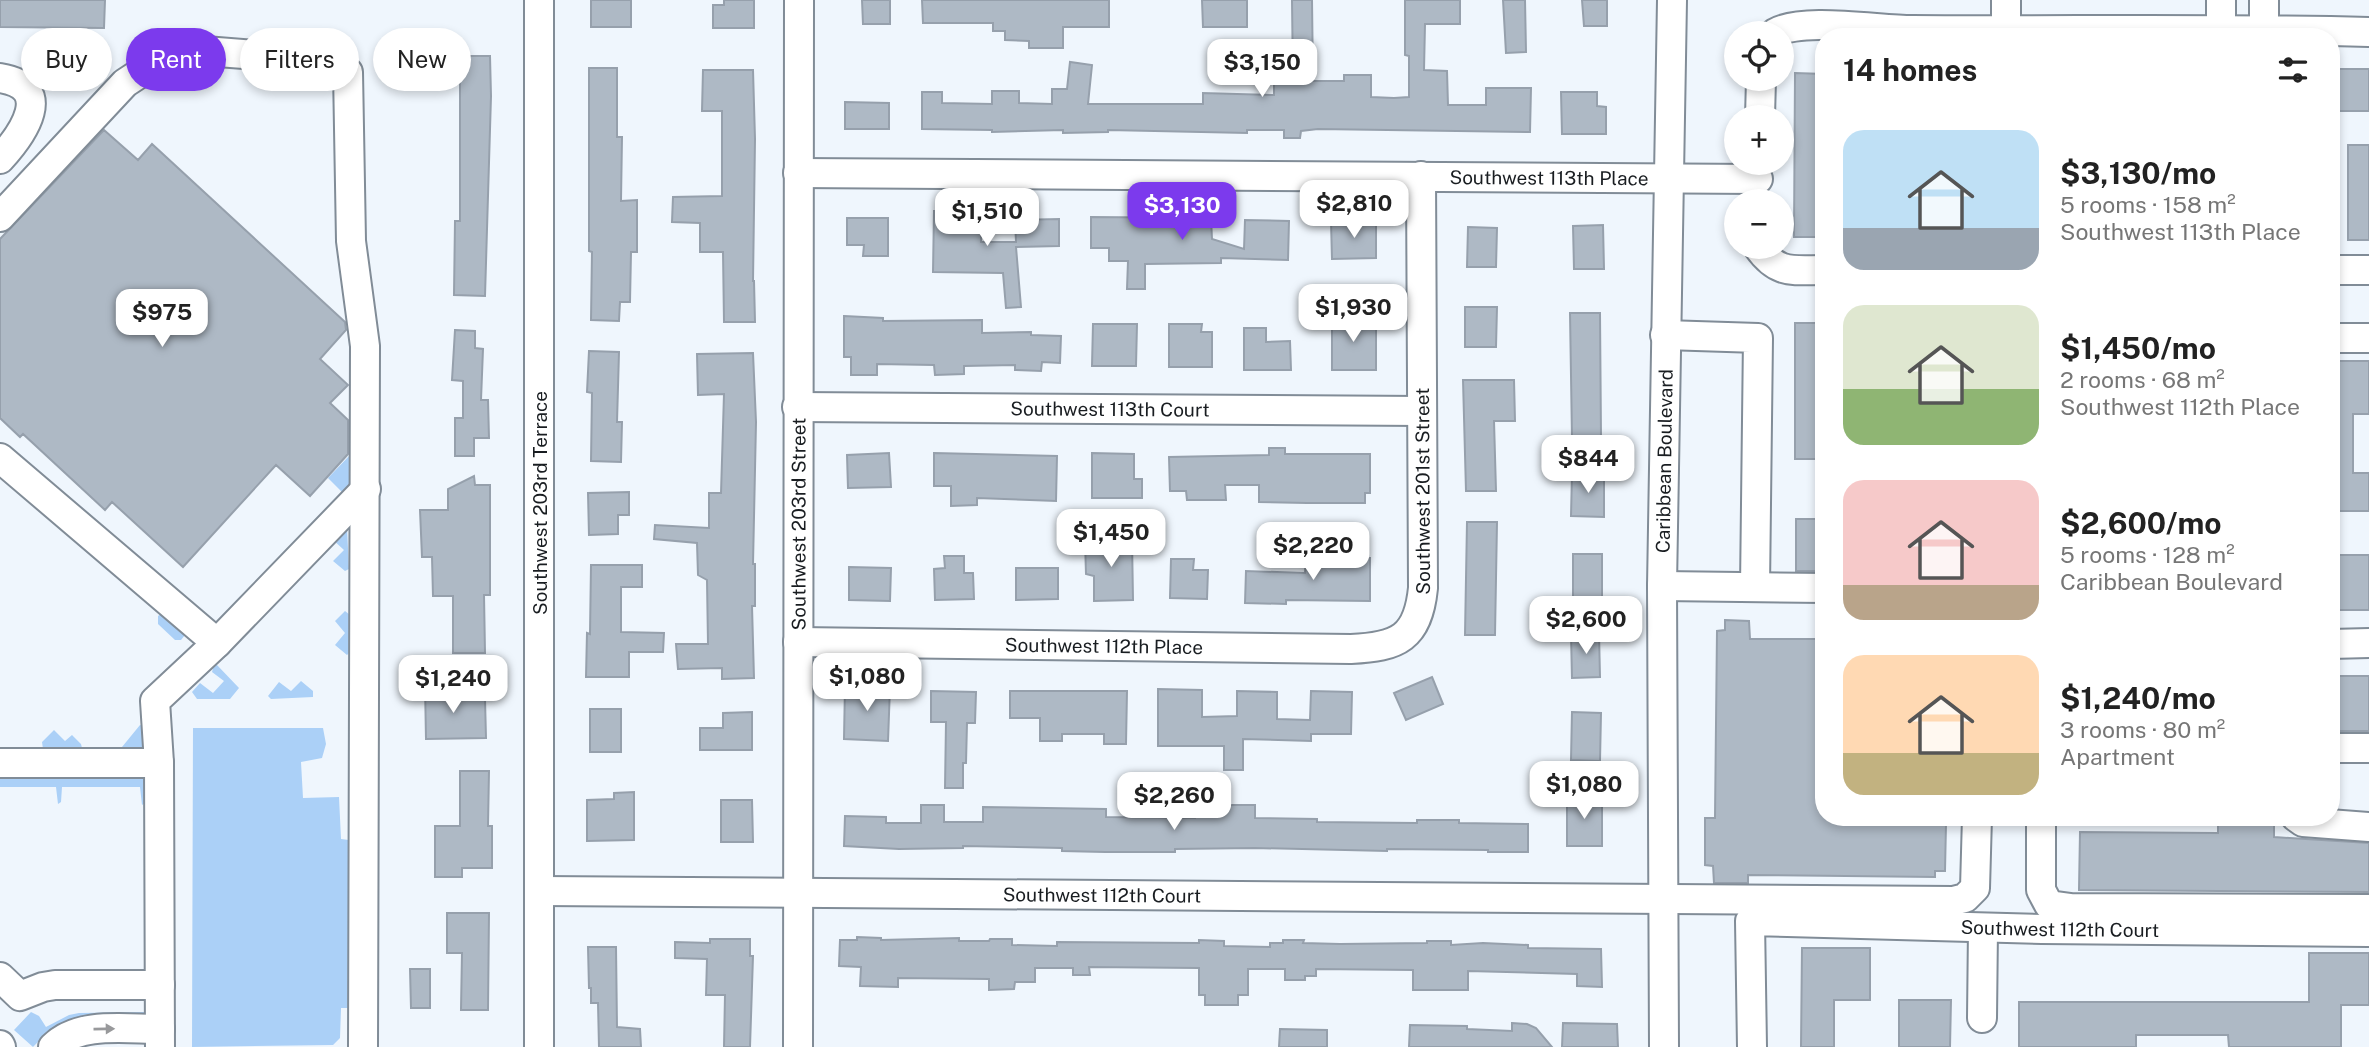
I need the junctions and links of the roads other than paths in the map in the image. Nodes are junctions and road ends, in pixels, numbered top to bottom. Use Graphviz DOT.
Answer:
graph roads {
  1 [pos="539,0"];
  2 [pos="799,0"];
  3 [pos="1672,0"];
  4 [pos="2006,0"];
  5 [pos="2221,0"];
  6 [pos="2264,0"];
  7 [pos="1794,27"];
  8 [pos="1860,28"];
  9 [pos="2006,28"];
  10 [pos="2221,28"];
  11 [pos="2264,28"];
  12 [pos="2340,31"];
  13 [pos="2369,32"];
  14 [pos="0,78"];
  15 [pos="0,159"];
  16 [pos="798,173"];
  17 [pos="1421,176"];
  18 [pos="1668,177"];
  19 [pos="1758,181"];
  20 [pos="0,217"];
  21 [pos="1767,259"];
  22 [pos="1815,270"];
  23 [pos="2340,270"];
  24 [pos="2369,270"];
  25 [pos="1665,335"];
  26 [pos="2340,338"];
  27 [pos="2369,338"];
  28 [pos="797,407"];
  29 [pos="1422,411"];
  30 [pos="0,458"];
  31 [pos="366,489"];
  32 [pos="1662,586"];
  33 [pos="1755,587"];
  34 [pos="1815,588"];
  35 [pos="1407,635"];
  36 [pos="798,642"];
  37 [pos="217,643"];
  38 [pos="2369,643"];
  39 [pos="2340,644"];
  40 [pos="2340,748"];
  41 [pos="2369,748"];
  42 [pos="0,763"];
  43 [pos="159,763"];
  44 [pos="2340,825"];
  45 [pos="1977,826"];
  46 [pos="2041,826"];
  47 [pos="2369,827"];
  48 [pos="540,891"];
  49 [pos="799,892"];
  50 [pos="1663,898"];
  51 [pos="2369,909"];
  52 [pos="1983,928"];
  53 [pos="2369,932"];
  54 [pos="0,977"];
  55 [pos="160,985"];
  56 [pos="1982,1018"];
  57 [pos="160,1038"];
  58 [pos="53,1047"];
  59 [pos="363,1047"];
  60 [pos="539,1047"];
  61 [pos="798,1047"];
  62 [pos="1664,1047"];
  63 [pos="1752,1047"];
  1 -- 48 [label="street, Southwest 203rd Terrace"];
  2 -- 16 [label="street, Southwest 203rd Street"];
  3 -- 18 [label="street, Caribbean Boulevard"];
  4 -- 9 [label="street"];
  5 -- 10 [label="street"];
  6 -- 11 [label="street"];
  7 -- 8 [label="street"];
  12 -- 13 [label="street"];
  14 -- 15 [label="street"];
  16 -- 17 [label="street, Southwest 113th Place"];
  16 -- 28 [label="street, Southwest 203rd Street"];
  17 -- 18 [label="street, Southwest 113th Place"];
  17 -- 29 [label="street, Southwest 201st Street"];
  18 -- 19 [label="street, Southwest 113th Place"];
  18 -- 25 [label="street, Caribbean Boulevard"];
  20 -- 31 [label="street"];
  21 -- 22 [label="street"];
  23 -- 24 [label="street"];
  25 -- 32 [label="street, Caribbean Boulevard"];
  25 -- 33 [label="street"];
  26 -- 27 [label="street"];
  28 -- 29 [label="street, Southwest 113th Court"];
  28 -- 36 [label="street, Southwest 203rd Street"];
  29 -- 35 [label="street, Southwest 201st Street"];
  30 -- 37 [label="street"];
  31 -- 37 [label="street"];
  31 -- 59 [label="street"];
  32 -- 33 [label="street"];
  32 -- 50 [label="street, Caribbean Boulevard"];
  33 -- 34 [label="street"];
  35 -- 36 [label="street, Southwest 112th Place"];
  36 -- 49 [label="street, Southwest 203rd Street"];
  37 -- 43 [label="street"];
  38 -- 39 [label="street"];
  40 -- 41 [label="street"];
  42 -- 43 [label="street"];
  43 -- 55 [label="street"];
  44 -- 47 [label="street"];
  45 -- 50 [label="street, Southwest 112th Court"];
  46 -- 51 [label="street"];
  48 -- 49 [label="street, Southwest 112th Court"];
  48 -- 60 [label="street, Southwest 203rd Terrace"];
  49 -- 50 [label="street, Southwest 112th Court"];
  49 -- 61 [label="street, Southwest 203rd Street"];
  50 -- 62 [label="street, Caribbean Boulevard"];
  52 -- 53 [label="street, Southwest 112th Court"];
  52 -- 56 [label="street"];
  52 -- 63 [label="street, Southwest 112th Court"];
  54 -- 55 [label="street"];
  55 -- 57 [label="street"];
  58 -- 57 [label="street, one-way"];
}
